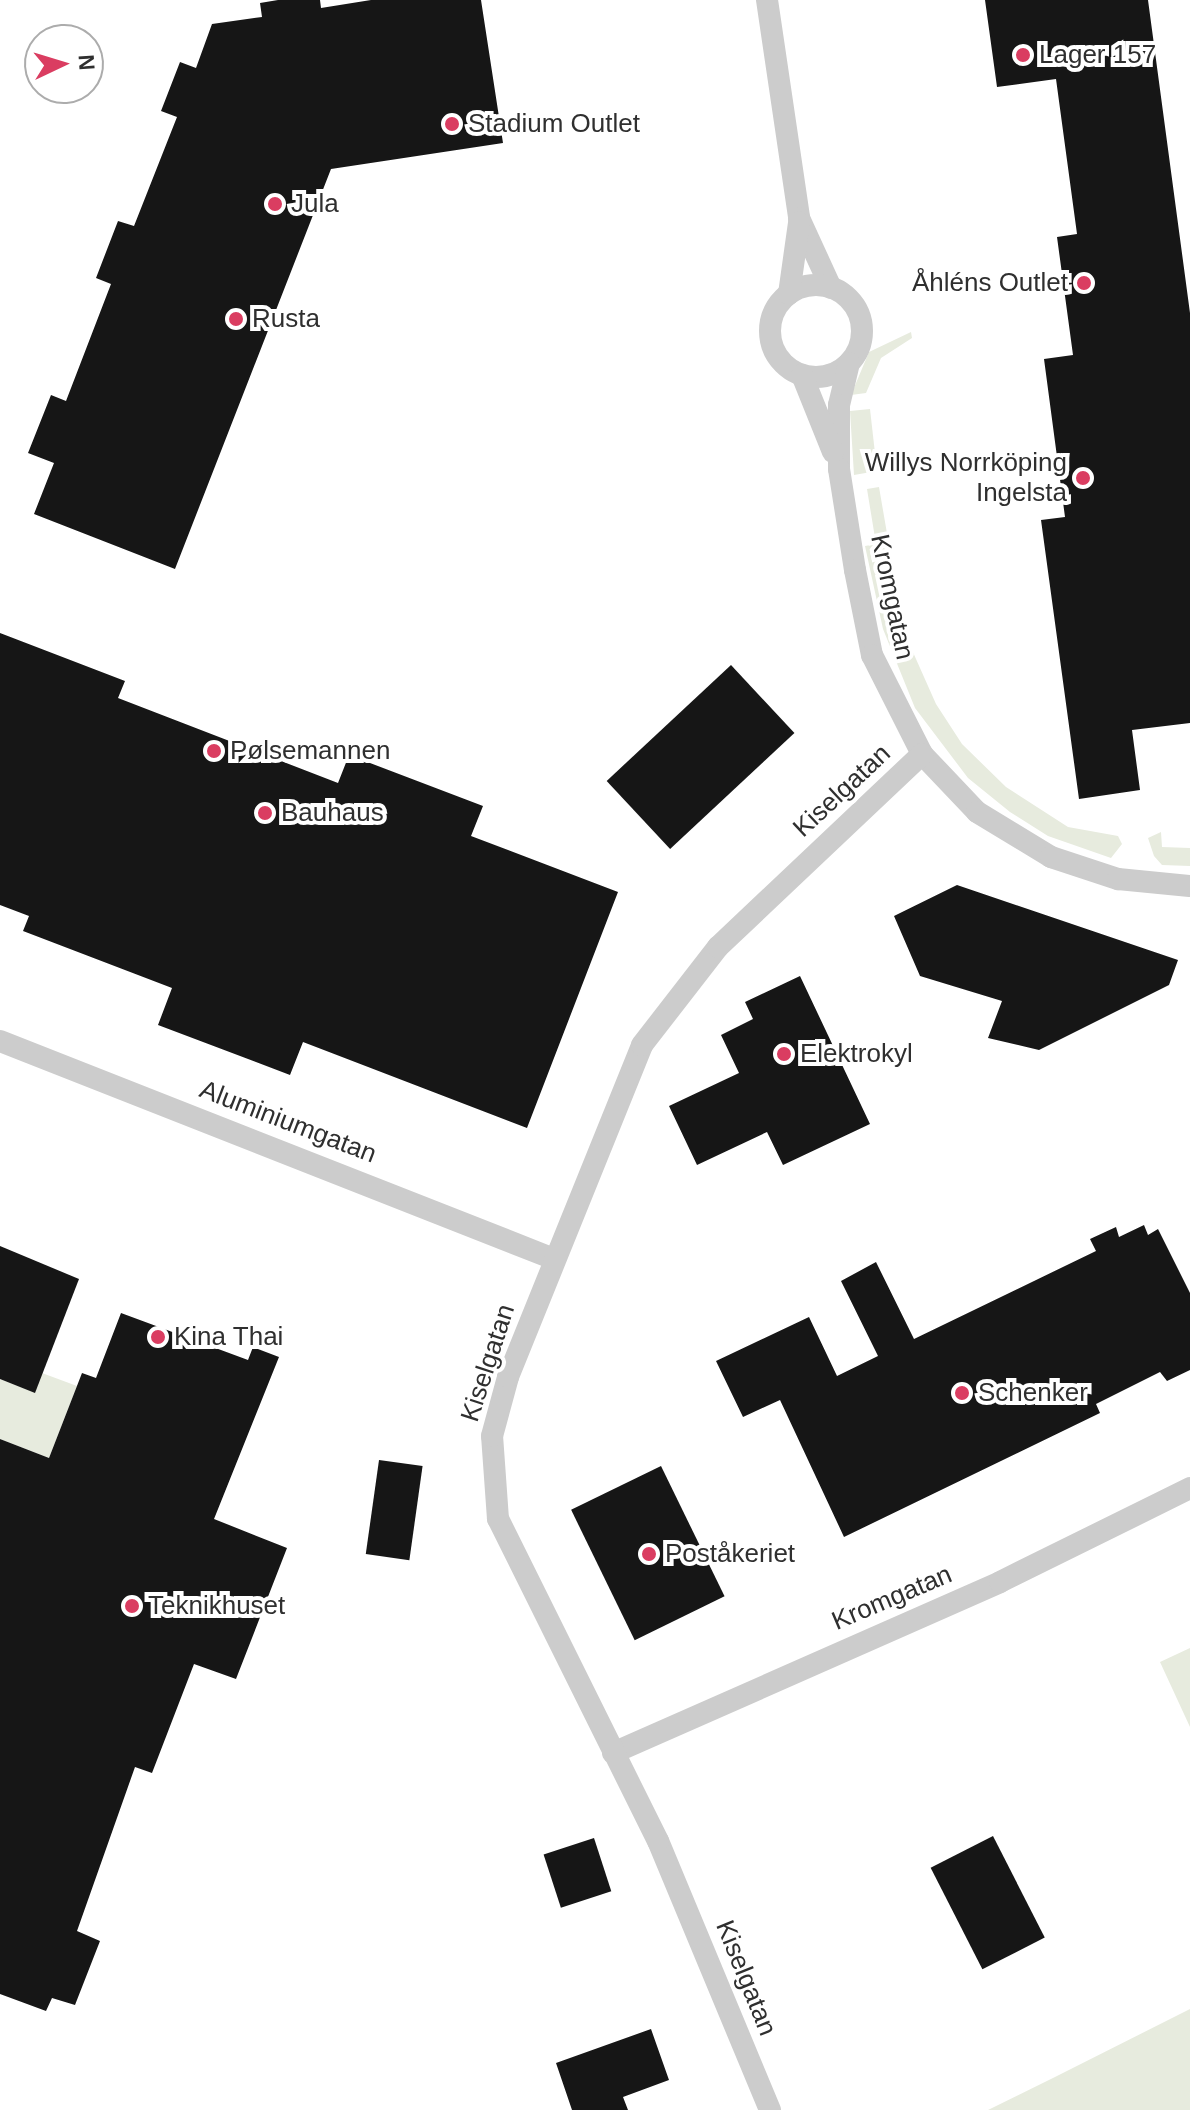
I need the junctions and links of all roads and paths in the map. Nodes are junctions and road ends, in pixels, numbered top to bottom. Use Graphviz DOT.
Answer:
graph roads {
  1 [pos="767,0"];
  2 [pos="799,218"];
  3 [pos="831,288"];
  4 [pos="789,294"];
  5 [pos="849,363"];
  6 [pos="802,375"];
  7 [pos="839,469"];
  8 [pos="922,754"];
  9 [pos="1190,886"];
  10 [pos="0,1041"];
  11 [pos="554,1259"];
  12 [pos="1190,1488"];
  13 [pos="613,1753"];
  14 [pos="770,2110"];
  1 -- 2 [label="street"];
  2 -- 3 [label="street"];
  2 -- 4 [label="street"];
  3 -- 4 [label="street"];
  3 -- 5 [label="street"];
  4 -- 6 [label="street"];
  5 -- 6 [label="street"];
  5 -- 7 [label="street, Kromgatan"];
  6 -- 7 [label="street, Kromgatan"];
  7 -- 8 [label="street, Kromgatan"];
  8 -- 9 [label="street, Kromgatan"];
  8 -- 11 [label="street, Kiselgatan"];
  10 -- 11 [label="street, Aluminiumgatan"];
  11 -- 13 [label="street, Kiselgatan"];
  12 -- 13 [label="street, Kromgatan"];
  13 -- 14 [label="street, Kiselgatan"];
}
